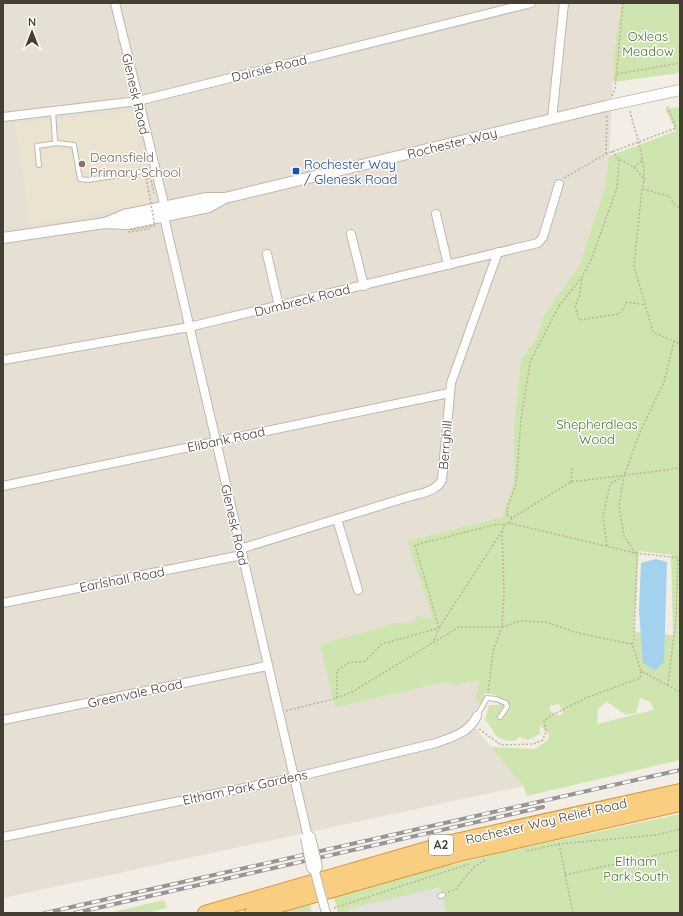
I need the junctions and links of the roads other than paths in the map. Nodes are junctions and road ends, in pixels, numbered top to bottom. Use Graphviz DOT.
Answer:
graph roads {
  1 [pos="115,3"];
  2 [pos="531,3"];
  3 [pos="564,3"];
  4 [pos="680,90"];
  5 [pos="138,101"];
  6 [pos="53,111"];
  7 [pos="3,117"];
  8 [pos="552,119"];
  9 [pos="57,143"];
  10 [pos="38,165"];
  11 [pos="139,172"];
  12 [pos="559,184"];
  13 [pos="164,212"];
  14 [pos="436,214"];
  15 [pos="351,234"];
  16 [pos="3,238"];
  17 [pos="498,252"];
  18 [pos="267,254"];
  19 [pos="448,265"];
  20 [pos="364,286"];
  21 [pos="279,306"];
  22 [pos="189,327"];
  23 [pos="3,360"];
  24 [pos="449,393"];
  25 [pos="216,441"];
  26 [pos="3,486"];
  27 [pos="336,519"];
  28 [pos="241,552"];
  29 [pos="358,590"];
  30 [pos="3,603"];
  31 [pos="267,666"];
  32 [pos="477,716"];
  33 [pos="500,717"];
  34 [pos="3,720"];
  35 [pos="294,778"];
  36 [pos="680,791"];
  37 [pos="680,804"];
  38 [pos="3,837"];
  39 [pos="205,913"];
  40 [pos="252,913"];
  41 [pos="326,913"];
  1 -- 5 [label="street, Glenesk Road"];
  2 -- 5 [label="street, Dairsie Road"];
  3 -- 8 [label="street"];
  4 -- 8 [label="street, Rochester Way"];
  5 -- 6 [label="street, Dairsie Road"];
  5 -- 13 [label="street, Glenesk Road"];
  6 -- 7 [label="street, Dairsie Road"];
  6 -- 9 [label="lane"];
  8 -- 13 [label="street, Rochester Way"];
  9 -- 10 [label="lane"];
  9 -- 11 [label="lane"];
  12 -- 17 [label="street, Dumbreck Road"];
  13 -- 16 [label="street, Rochester Way"];
  13 -- 22 [label="street, Glenesk Road"];
  14 -- 19 [label="street"];
  15 -- 20 [label="street"];
  17 -- 19 [label="street, Dumbreck Road"];
  17 -- 24 [label="street, Berryhill"];
  18 -- 21 [label="street"];
  19 -- 20 [label="street, Dumbreck Road"];
  20 -- 21 [label="street, Dumbreck Road"];
  21 -- 22 [label="street, Dumbreck Road"];
  22 -- 23 [label="street, Dumbreck Road"];
  22 -- 25 [label="street, Glenesk Road"];
  24 -- 25 [label="street, Elibank Road"];
  24 -- 27 [label="street, Berryhill"];
  25 -- 26 [label="street, Elibank Road"];
  25 -- 28 [label="street, Glenesk Road"];
  27 -- 28 [label="street, Berryhill"];
  27 -- 29 [label="street"];
  28 -- 30 [label="street, Earlshall Road"];
  28 -- 31 [label="street, Glenesk Road"];
  31 -- 34 [label="street, Greenvale Road"];
  31 -- 35 [label="street, Glenesk Road"];
  32 -- 33 [label="lane"];
  32 -- 35 [label="street, Eltham Park Gardens"];
  35 -- 38 [label="street, Eltham Park Gardens"];
  35 -- 41 [label="street, Glenesk Road, bridge"];
  36 -- 39 [label="highway, Rochester Way Relief Road / A2"];
  37 -- 40 [label="highway, Rochester Way Relief Road / A2"];
}
